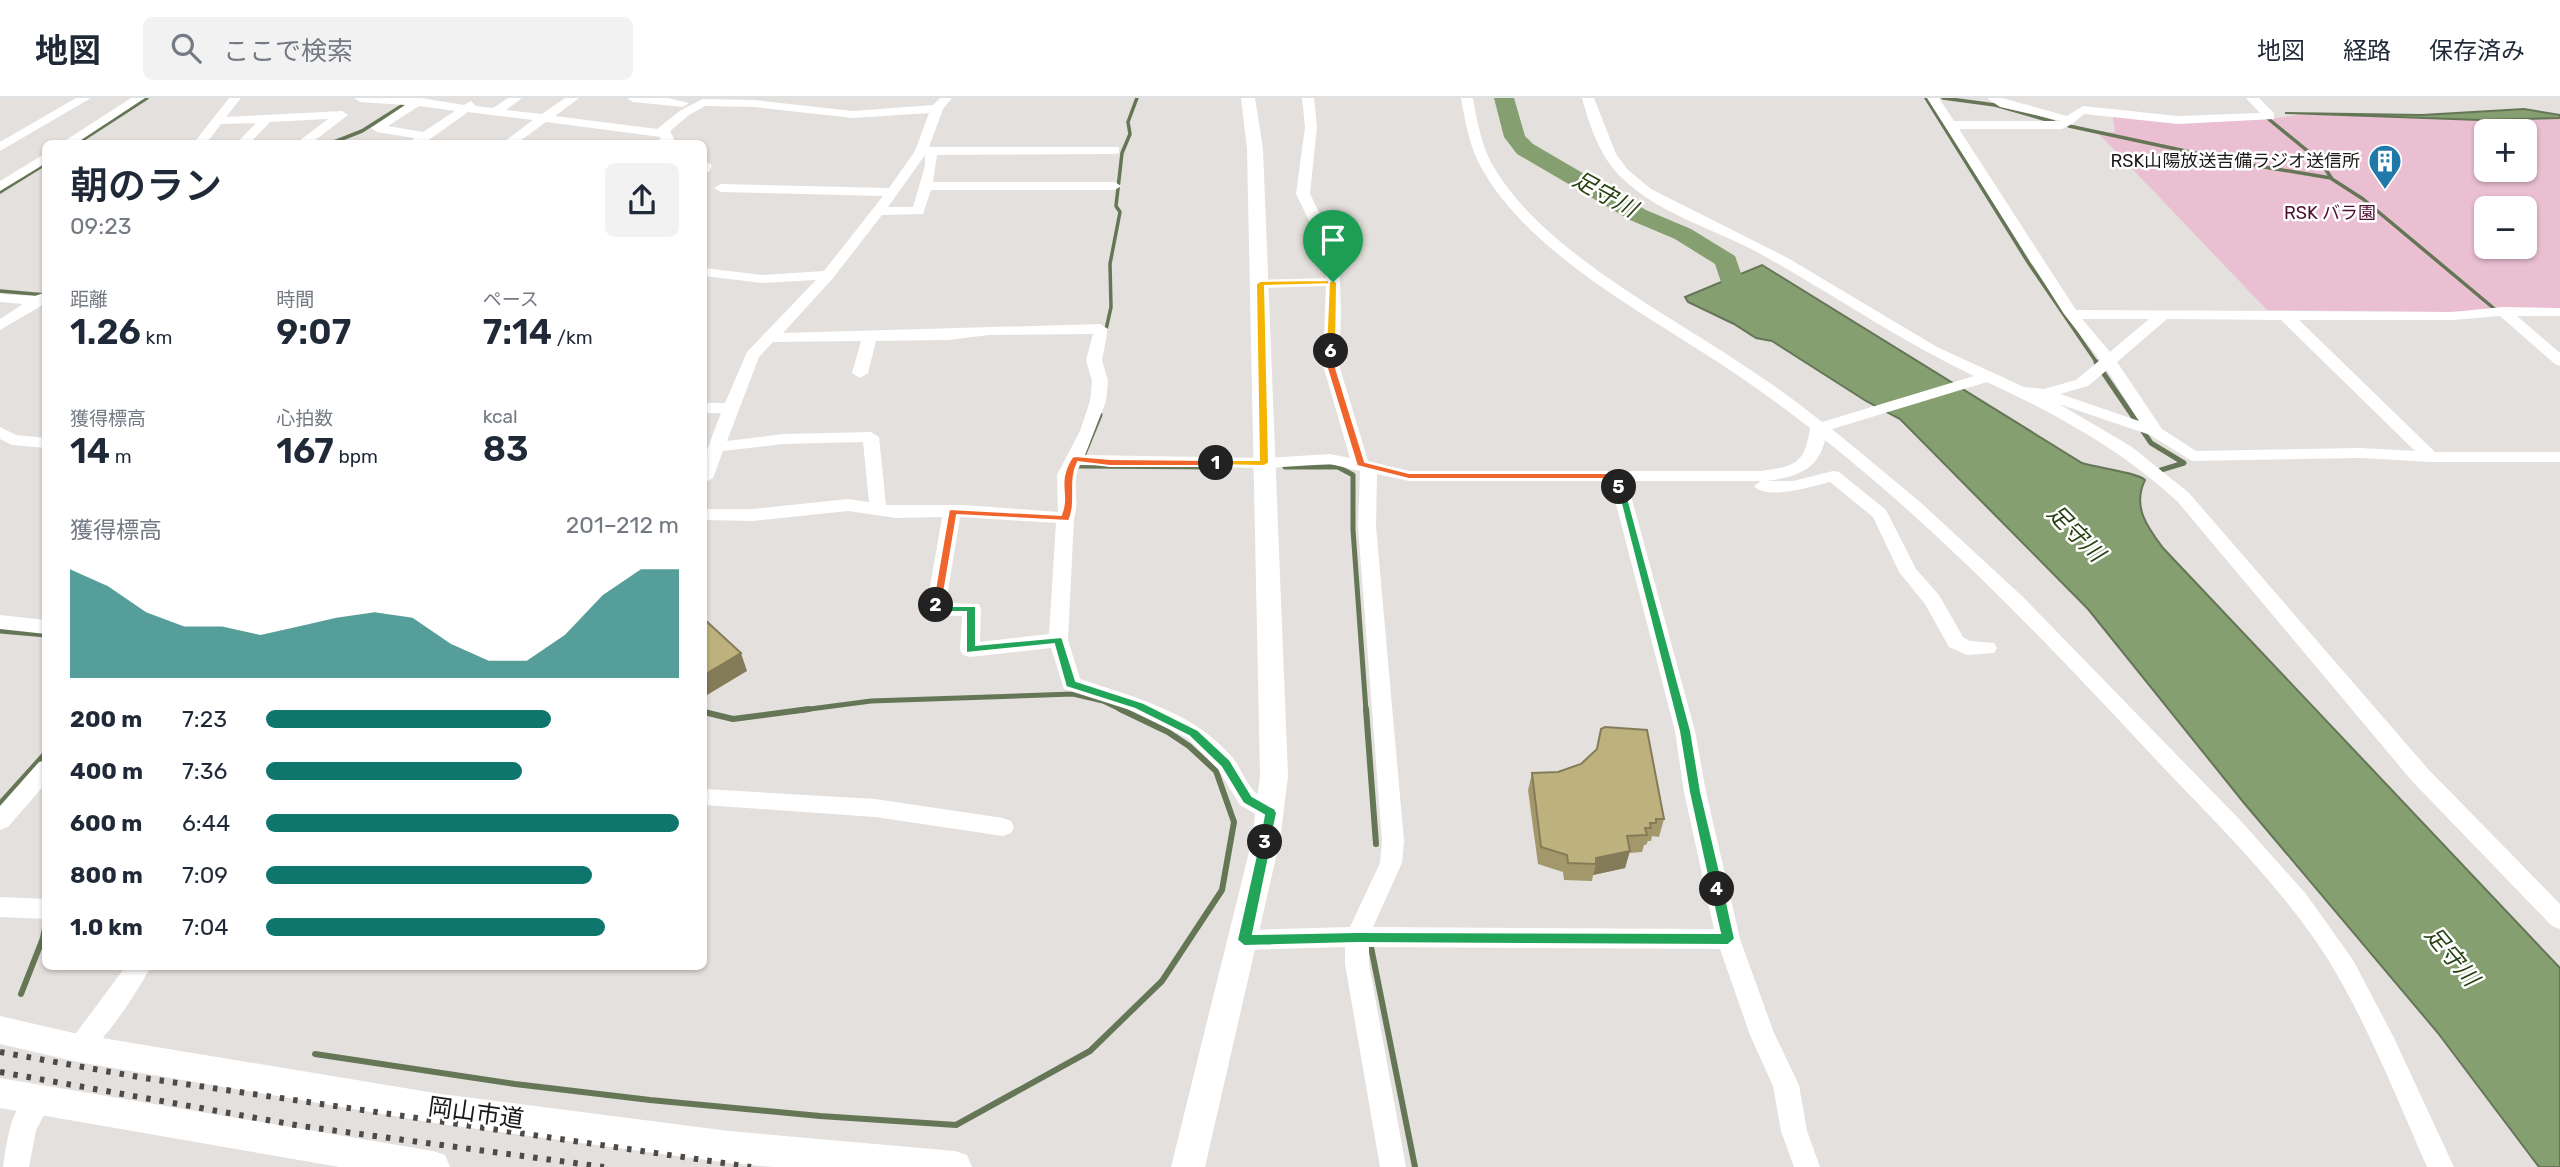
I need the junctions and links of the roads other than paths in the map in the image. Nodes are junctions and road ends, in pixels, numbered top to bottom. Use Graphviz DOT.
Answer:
graph roads {
  1 [pos="85,98"];
  2 [pos="139,98"];
  3 [pos="235,98"];
  4 [pos="360,98"];
  5 [pos="481,98"];
  6 [pos="516,98"];
  7 [pos="573,98"];
  8 [pos="633,98"];
  9 [pos="1248,98"];
  10 [pos="1308,98"];
  11 [pos="1467,98"];
  12 [pos="1588,98"];
  13 [pos="1933,98"];
  14 [pos="1993,98"];
  15 [pos="2252,98"];
  16 [pos="414,101"];
  17 [pos="686,103"];
  18 [pos="942,103"];
  19 [pos="466,108"];
  20 [pos="494,113"];
  21 [pos="342,115"];
  22 [pos="266,118"];
  23 [pos="542,119"];
  24 [pos="2071,120"];
  25 [pos="215,121"];
  26 [pos="1950,125"];
  27 [pos="661,139"];
  28 [pos="72,140"];
  29 [pos="202,140"];
  30 [pos="246,140"];
  31 [pos="306,140"];
  32 [pos="419,140"];
  33 [pos="513,140"];
  34 [pos="0,147"];
  35 [pos="1115,150"];
  36 [pos="926,151"];
  37 [pos="42,160"];
  38 [pos="924,186"];
  39 [pos="1115,186"];
  40 [pos="0,187"];
  41 [pos="721,188"];
  42 [pos="893,192"];
  43 [pos="879,211"];
  44 [pos="707,272"];
  45 [pos="828,275"];
  46 [pos="1333,282"];
  47 [pos="1260,284"];
  48 [pos="0,298"];
  49 [pos="41,298"];
  50 [pos="2500,312"];
  51 [pos="2560,312"];
  52 [pos="2071,314"];
  53 [pos="2164,315"];
  54 [pos="2286,316"];
  55 [pos="0,326"];
  56 [pos="870,334"];
  57 [pos="768,338"];
  58 [pos="2560,361"];
  59 [pos="2103,366"];
  60 [pos="860,373"];
  61 [pos="1986,377"];
  62 [pos="2019,390"];
  63 [pos="2044,394"];
  64 [pos="707,408"];
  65 [pos="731,408"];
  66 [pos="1820,428"];
  67 [pos="2146,429"];
  68 [pos="0,432"];
  69 [pos="42,443"];
  70 [pos="715,447"];
  71 [pos="2431,457"];
  72 [pos="2560,457"];
  73 [pos="1080,460"];
  74 [pos="1264,463"];
  75 [pos="1365,465"];
  76 [pos="707,470"];
  77 [pos="1617,476"];
  78 [pos="1730,476"];
  79 [pos="878,509"];
  80 [pos="952,511"];
  81 [pos="707,515"];
  82 [pos="1065,518"];
  83 [pos="0,622"];
  84 [pos="42,627"];
  85 [pos="1058,640"];
  86 [pos="1987,648"];
  87 [pos="42,773"];
  88 [pos="707,797"];
  89 [pos="1270,813"];
  90 [pos="0,821"];
  91 [pos="1003,827"];
  92 [pos="0,907"];
  93 [pos="42,909"];
  94 [pos="2560,919"];
  95 [pos="1357,937"];
  96 [pos="1728,939"];
  97 [pos="1244,940"];
  98 [pos="136,970"];
  99 [pos="0,1030"];
  100 [pos="78,1048"];
  101 [pos="0,1093"];
  102 [pos="39,1100"];
  103 [pos="16,1167"];
  104 [pos="433,1167"];
  105 [pos="956,1167"];
  106 [pos="1188,1167"];
  107 [pos="1393,1167"];
  108 [pos="1807,1167"];
  109 [pos="2441,1167"];
  1 -- 34 [label="street"];
  2 -- 28 [label="street"];
  3 -- 25 [label="street"];
  4 -- 16 [label="street"];
  4 -- 21 [label="street"];
  5 -- 19 [label="street"];
  6 -- 20 [label="street"];
  7 -- 23 [label="street"];
  8 -- 17 [label="street"];
  9 -- 47 [label="street"];
  10 -- 46 [label="street"];
  11 -- 66 [label="street"];
  12 -- 61 [label="street"];
  13 -- 26 [label="street"];
  14 -- 24 [label="street"];
  15 -- 24 [label="street"];
  16 -- 19 [label="street"];
  16 -- 32 [label="street"];
  17 -- 18 [label="street"];
  17 -- 27 [label="street"];
  18 -- 36 [label="street"];
  19 -- 20 [label="street"];
  19 -- 32 [label="street"];
  20 -- 23 [label="street"];
  21 -- 22 [label="street"];
  21 -- 31 [label="street"];
  22 -- 25 [label="street"];
  22 -- 30 [label="street"];
  23 -- 27 [label="street"];
  23 -- 33 [label="street"];
  24 -- 26 [label="street"];
  25 -- 29 [label="street"];
  26 -- 52 [label="street"];
  35 -- 36 [label="street"];
  36 -- 38 [label="street"];
  36 -- 42 [label="street"];
  37 -- 40 [label="street"];
  38 -- 39 [label="street"];
  38 -- 43 [label="street"];
  41 -- 42 [label="street"];
  42 -- 43 [label="street"];
  43 -- 45 [label="street"];
  44 -- 45 [label="street"];
  45 -- 57 [label="street"];
  46 -- 47 [label="street"];
  46 -- 75 [label="street"];
  47 -- 74 [label="street"];
  48 -- 49 [label="street"];
  49 -- 55 [label="street"];
  50 -- 51 [label="street"];
  50 -- 54 [label="street"];
  50 -- 58 [label="street"];
  52 -- 53 [label="street"];
  52 -- 59 [label="street"];
  53 -- 54 [label="street"];
  53 -- 59 [label="street"];
  54 -- 71 [label="street"];
  56 -- 57 [label="street"];
  56 -- 60 [label="street"];
  56 -- 73 [label="street"];
  57 -- 65 [label="street"];
  59 -- 63 [label="street"];
  59 -- 67 [label="street"];
  61 -- 62 [label="street"];
  61 -- 66 [label="street"];
  62 -- 63 [label="street"];
  62 -- 94 [label="street"];
  63 -- 67 [label="street"];
  64 -- 65 [label="street"];
  65 -- 70 [label="street"];
  66 -- 78 [label="street"];
  66 -- 109 [label="street"];
  67 -- 71 [label="street"];
  68 -- 69 [label="street"];
  70 -- 76 [label="street"];
  70 -- 79 [label="street"];
  71 -- 72 [label="street"];
  73 -- 74 [label="street"];
  73 -- 82 [label="street"];
  74 -- 75 [label="street"];
  74 -- 89 [label="street"];
  75 -- 77 [label="street"];
  75 -- 95 [label="street"];
  77 -- 78 [label="street"];
  77 -- 96 [label="street"];
  78 -- 86 [label="street"];
  79 -- 80 [label="street"];
  79 -- 81 [label="street"];
  80 -- 82 [label="street"];
  80 -- 85 [label="street"];
  82 -- 85 [label="street"];
  83 -- 84 [label="street"];
  85 -- 89 [label="street"];
  87 -- 90 [label="street"];
  88 -- 91 [label="street"];
  89 -- 97 [label="street"];
  92 -- 93 [label="street"];
  95 -- 96 [label="street"];
  95 -- 97 [label="street"];
  95 -- 107 [label="street"];
  96 -- 108 [label="street"];
  97 -- 106 [label="street"];
  98 -- 100 [label="street"];
  99 -- 100 [label="street, 岡山市道"];
  100 -- 105 [label="street, 岡山市道"];
  101 -- 102 [label="street"];
  102 -- 103 [label="street"];
  102 -- 104 [label="street"];
}
